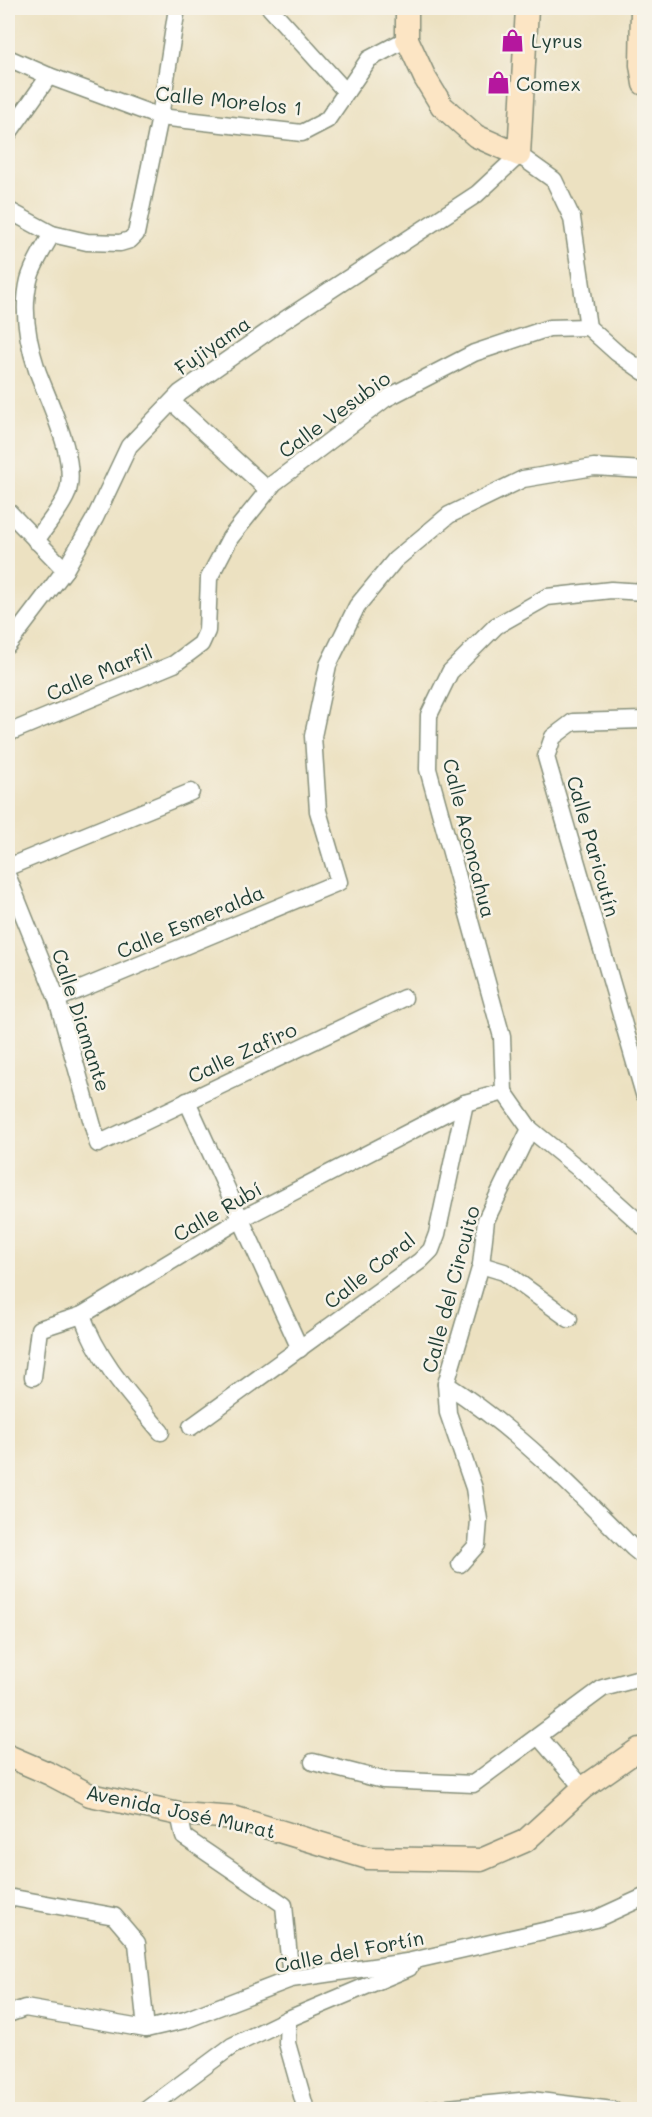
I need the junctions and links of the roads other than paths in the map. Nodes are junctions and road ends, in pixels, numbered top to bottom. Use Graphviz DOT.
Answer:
graph roads {
  1 [pos="177,8"];
  2 [pos="270,8"];
  3 [pos="407,8"];
  4 [pos="527,8"];
  5 [pos="642,8"];
  6 [pos="407,39"];
  7 [pos="8,58"];
  8 [pos="643,70"];
  9 [pos="49,76"];
  10 [pos="346,92"];
  11 [pos="160,117"];
  12 [pos="8,134"];
  13 [pos="519,155"];
  14 [pos="8,210"];
  15 [pos="52,234"];
  16 [pos="588,327"];
  17 [pos="645,372"];
  18 [pos="172,402"];
  19 [pos="645,470"];
  20 [pos="268,490"];
  21 [pos="8,511"];
  22 [pos="36,541"];
  23 [pos="65,570"];
  24 [pos="645,592"];
  25 [pos="208,606"];
  26 [pos="8,645"];
  27 [pos="645,720"];
  28 [pos="8,733"];
  29 [pos="191,792"];
  30 [pos="8,867"];
  31 [pos="8,877"];
  32 [pos="405,998"];
  33 [pos="57,999"];
  34 [pos="504,1092"];
  35 [pos="645,1094"];
  36 [pos="187,1101"];
  37 [pos="465,1104"];
  38 [pos="530,1129"];
  39 [pos="98,1144"];
  40 [pos="241,1219"];
  41 [pos="645,1227"];
  42 [pos="481,1265"];
  43 [pos="82,1315"];
  44 [pos="569,1319"];
  45 [pos="300,1349"];
  46 [pos="33,1377"];
  47 [pos="446,1384"];
  48 [pos="191,1427"];
  49 [pos="160,1432"];
  50 [pos="645,1557"];
  51 [pos="460,1564"];
  52 [pos="645,1677"];
  53 [pos="539,1737"];
  54 [pos="645,1749"];
  55 [pos="8,1756"];
  56 [pos="313,1762"];
  57 [pos="583,1788"];
  58 [pos="179,1814"];
  59 [pos="8,1897"];
  60 [pos="645,1897"];
  61 [pos="443,1953"];
  62 [pos="291,1979"];
  63 [pos="8,2004"];
  64 [pos="25,2008"];
  65 [pos="8,2014"];
  66 [pos="288,2019"];
  67 [pos="146,2029"];
  68 [pos="146,2109"];
  69 [pos="306,2109"];
  70 [pos="427,2109"];
  71 [pos="613,2109"];
  1 -- 11 [label="street"];
  2 -- 10 [label="street"];
  3 -- 6 [label="street"];
  4 -- 13 [label="street"];
  5 -- 8 [label="street"];
  6 -- 10 [label="street, Calle Morelos 1"];
  6 -- 13 [label="street"];
  7 -- 9 [label="street, Calle Morelos 1"];
  9 -- 11 [label="street, Calle Morelos 1"];
  9 -- 12 [label="street"];
  10 -- 11 [label="street, Calle Morelos 1"];
  11 -- 15 [label="street"];
  13 -- 16 [label="street"];
  13 -- 18 [label="street, Fujiyama"];
  14 -- 15 [label="street"];
  15 -- 22 [label="street"];
  16 -- 17 [label="street"];
  16 -- 20 [label="street, Calle Vesubio"];
  18 -- 20 [label="street"];
  18 -- 23 [label="street, Fujiyama"];
  19 -- 33 [label="street, Calle Esmeralda"];
  20 -- 25 [label="street, Calle Vesubio"];
  21 -- 22 [label="street"];
  22 -- 23 [label="street"];
  23 -- 26 [label="street, Fujiyama"];
  24 -- 34 [label="street, Calle Aconcahua"];
  25 -- 28 [label="street, Calle Marfil"];
  27 -- 35 [label="street, Calle Paricutín"];
  29 -- 30 [label="street"];
  31 -- 33 [label="street, Calle Diamante"];
  32 -- 36 [label="street, Calle Zafiro"];
  33 -- 39 [label="street, Calle Diamante"];
  34 -- 37 [label="street, Calle Rubí"];
  34 -- 38 [label="street"];
  36 -- 39 [label="street, Calle Zafiro"];
  36 -- 40 [label="street"];
  37 -- 40 [label="street, Calle Rubí"];
  37 -- 45 [label="street, Calle Coral"];
  38 -- 41 [label="street"];
  38 -- 42 [label="street, Calle del Circuito"];
  40 -- 43 [label="street, Calle Rubí"];
  40 -- 45 [label="street"];
  42 -- 44 [label="street"];
  42 -- 47 [label="street, Calle del Circuito"];
  43 -- 46 [label="street, Calle Rubí"];
  43 -- 49 [label="street"];
  45 -- 48 [label="street, Calle Coral"];
  47 -- 50 [label="street"];
  47 -- 51 [label="street, Calle del Circuito"];
  52 -- 53 [label="street"];
  53 -- 56 [label="street"];
  53 -- 57 [label="street"];
  54 -- 57 [label="street, Avenida José Murat"];
  55 -- 58 [label="street, Avenida José Murat"];
  57 -- 58 [label="street, Avenida José Murat"];
  58 -- 62 [label="street"];
  59 -- 67 [label="street"];
  60 -- 61 [label="street, Calle del Fortín"];
  61 -- 62 [label="street, Calle del Fortín"];
  61 -- 66 [label="street"];
  62 -- 67 [label="street, Calle del Fortín"];
  63 -- 64 [label="street, Calle del Fortín"];
  64 -- 65 [label="street, Calle del Fortín"];
  64 -- 67 [label="street, Calle del Fortín"];
  66 -- 68 [label="street"];
  66 -- 69 [label="street"];
  70 -- 71 [label="street"];
}
